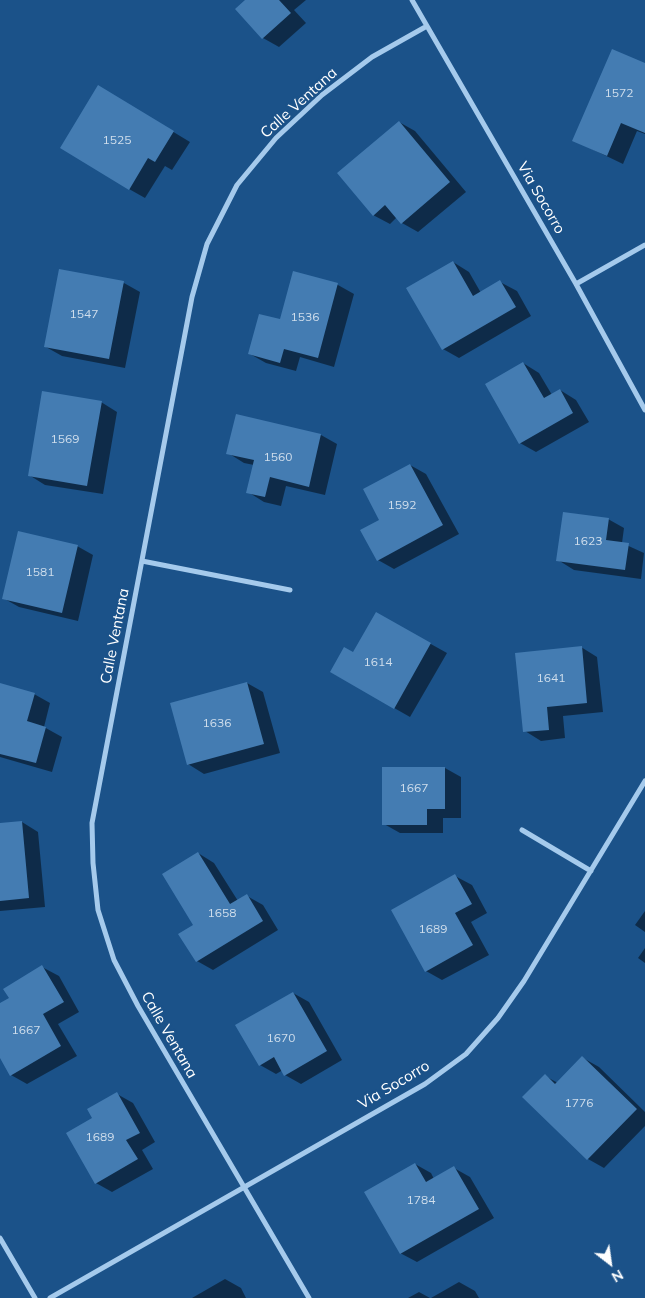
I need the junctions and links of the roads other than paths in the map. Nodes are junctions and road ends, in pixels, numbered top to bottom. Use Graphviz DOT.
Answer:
graph roads {
  1 [pos="412,0"];
  2 [pos="427,26"];
  3 [pos="645,245"];
  4 [pos="576,284"];
  5 [pos="645,410"];
  6 [pos="142,561"];
  7 [pos="290,590"];
  8 [pos="645,781"];
  9 [pos="522,830"];
  10 [pos="590,871"];
  11 [pos="244,1186"];
  12 [pos="0,1238"];
  13 [pos="35,1298"];
  14 [pos="50,1298"];
  15 [pos="309,1298"];
  1 -- 2 [label="street, Via Socorro"];
  2 -- 4 [label="street, Via Socorro"];
  2 -- 6 [label="street, Calle Ventana"];
  3 -- 4 [label="street"];
  4 -- 5 [label="street, Via Socorro"];
  6 -- 7 [label="street"];
  6 -- 11 [label="street, Calle Ventana"];
  8 -- 10 [label="street, Via Socorro"];
  9 -- 10 [label="street"];
  10 -- 11 [label="street, Via Socorro"];
  11 -- 14 [label="street, Via Socorro"];
  11 -- 15 [label="street, Calle Ventana"];
  12 -- 13 [label="street"];
}
